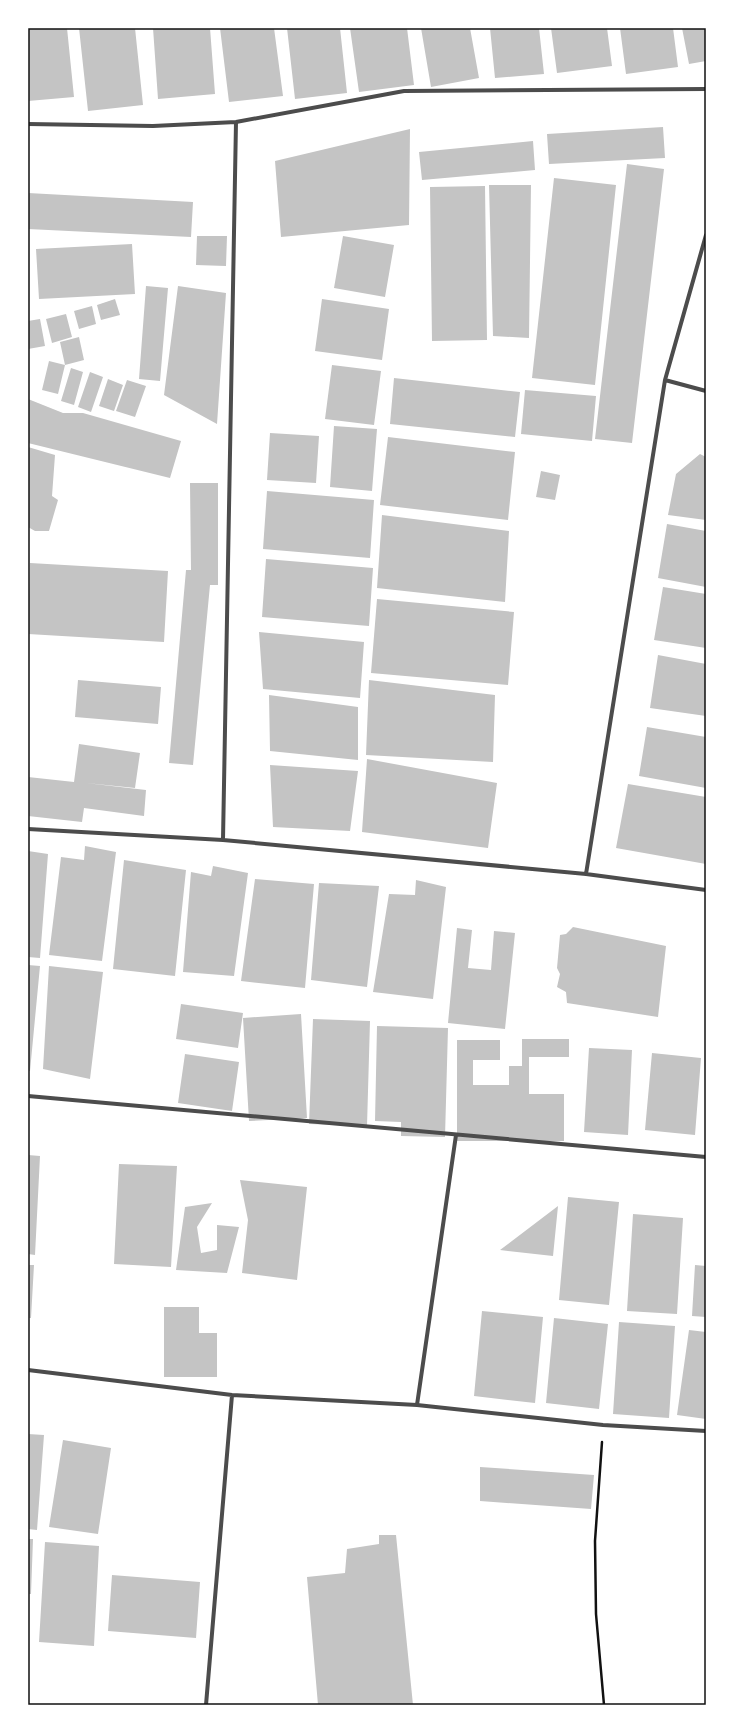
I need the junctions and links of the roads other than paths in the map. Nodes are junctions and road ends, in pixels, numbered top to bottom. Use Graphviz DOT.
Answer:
graph roads {
  1 [pos="706,89"];
  2 [pos="236,122"];
  3 [pos="28,124"];
  4 [pos="706,235"];
  5 [pos="666,380"];
  6 [pos="706,391"];
  7 [pos="28,829"];
  8 [pos="223,840"];
  9 [pos="586,874"];
  10 [pos="706,890"];
  11 [pos="28,1096"];
  12 [pos="456,1135"];
  13 [pos="706,1157"];
  14 [pos="28,1370"];
  15 [pos="232,1395"];
  16 [pos="417,1405"];
  17 [pos="706,1431"];
  18 [pos="206,1705"];
  1 -- 2 [label="street"];
  2 -- 3 [label="street"];
  2 -- 8 [label="street"];
  4 -- 5 [label="street"];
  5 -- 6 [label="street"];
  5 -- 9 [label="street"];
  7 -- 8 [label="street"];
  8 -- 9 [label="street"];
  9 -- 10 [label="street"];
  11 -- 12 [label="street"];
  12 -- 13 [label="street"];
  12 -- 16 [label="street"];
  14 -- 15 [label="street"];
  15 -- 16 [label="street"];
  15 -- 18 [label="street"];
  16 -- 17 [label="street"];
}
